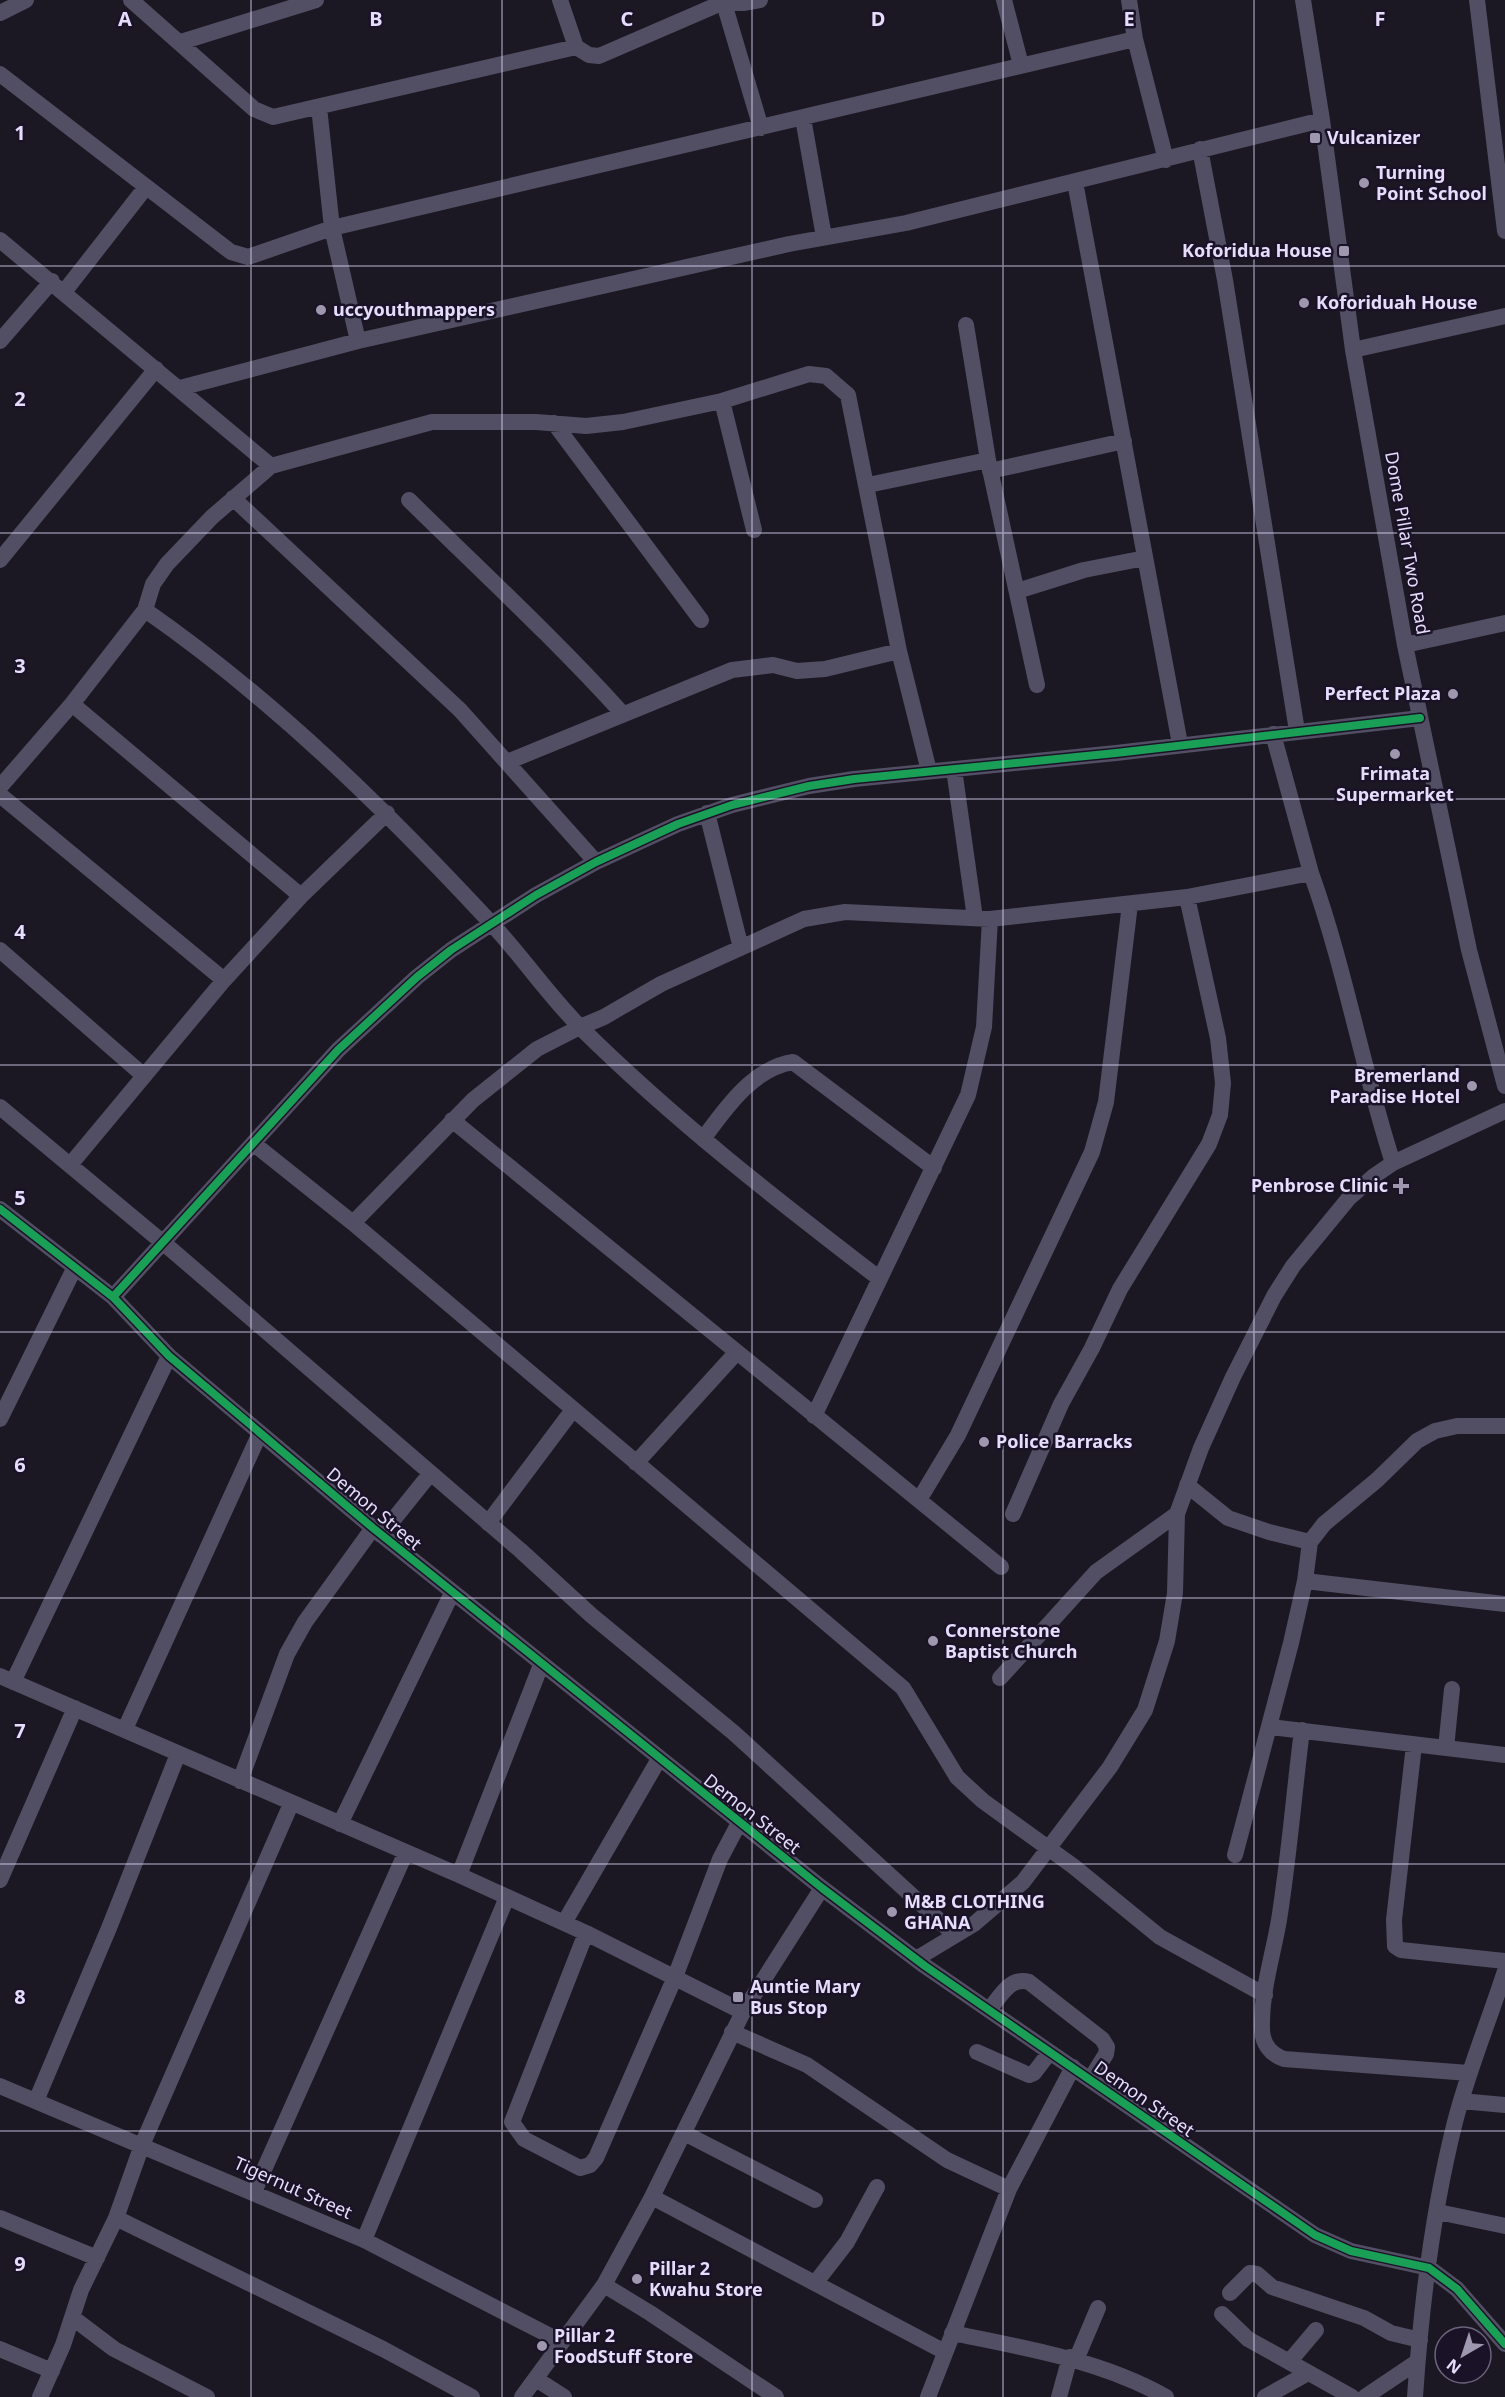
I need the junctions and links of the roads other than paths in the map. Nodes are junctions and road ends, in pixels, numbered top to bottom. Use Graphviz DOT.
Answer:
graph roads {
  1 [pos="26,0"];
  2 [pos="131,0"];
  3 [pos="316,0"];
  4 [pos="560,0"];
  5 [pos="760,0"];
  6 [pos="1004,0"];
  7 [pos="1129,0"];
  8 [pos="1303,0"];
  9 [pos="1477,0"];
  10 [pos="723,1"];
  11 [pos="0,13"];
  12 [pos="1135,39"];
  13 [pos="181,42"];
  14 [pos="576,47"];
  15 [pos="1021,65"];
  16 [pos="0,74"];
  17 [pos="319,107"];
  18 [pos="803,118"];
  19 [pos="1322,120"];
  20 [pos="761,128"];
  21 [pos="1200,149"];
  22 [pos="1166,160"];
  23 [pos="1075,182"];
  24 [pos="146,187"];
  25 [pos="1504,197"];
  26 [pos="332,228"];
  27 [pos="1505,231"];
  28 [pos="824,237"];
  29 [pos="0,240"];
  30 [pos="58,286"];
  31 [pos="1505,316"];
  32 [pos="966,325"];
  33 [pos="0,341"];
  34 [pos="358,341"];
  35 [pos="1353,350"];
  36 [pos="156,369"];
  37 [pos="180,388"];
  38 [pos="722,401"];
  39 [pos="554,423"];
  40 [pos="1124,441"];
  41 [pos="989,465"];
  42 [pos="271,466"];
  43 [pos="868,485"];
  44 [pos="233,498"];
  45 [pos="409,500"];
  46 [pos="754,530"];
  47 [pos="1145,558"];
  48 [pos="0,560"];
  49 [pos="1017,591"];
  50 [pos="146,610"];
  51 [pos="700,620"];
  52 [pos="1505,623"];
  53 [pos="1405,645"];
  54 [pos="899,651"];
  55 [pos="1037,685"];
  56 [pos="72,704"];
  57 [pos="622,713"];
  58 [pos="1420,718"];
  59 [pos="1298,731"];
  60 [pos="1273,734"];
  61 [pos="1180,744"];
  62 [pos="507,762"];
  63 [pos="954,769"];
  64 [pos="929,771"];
  65 [pos="0,787"];
  66 [pos="0,795"];
  67 [pos="387,813"];
  68 [pos="707,813"];
  69 [pos="596,862"];
  70 [pos="1311,873"];
  71 [pos="301,896"];
  72 [pos="1187,897"];
  73 [pos="1130,904"];
  74 [pos="983,919"];
  75 [pos="492,924"];
  76 [pos="741,948"];
  77 [pos="0,950"];
  78 [pos="224,980"];
  79 [pos="580,1027"];
  80 [pos="144,1075"];
  81 [pos="1505,1086"];
  82 [pos="0,1107"];
  83 [pos="1505,1111"];
  84 [pos="452,1120"];
  85 [pos="703,1140"];
  86 [pos="254,1144"];
  87 [pos="1393,1163"];
  88 [pos="70,1164"];
  89 [pos="934,1168"];
  90 [pos="0,1209"];
  91 [pos="353,1223"];
  92 [pos="163,1242"];
  93 [pos="74,1269"];
  94 [pos="880,1279"];
  95 [pos="113,1297"];
  96 [pos="736,1353"];
  97 [pos="169,1356"];
  98 [pos="572,1411"];
  99 [pos="814,1416"];
  100 [pos="0,1419"];
  101 [pos="1505,1426"];
  102 [pos="260,1433"];
  103 [pos="636,1463"];
  104 [pos="430,1474"];
  105 [pos="1187,1485"];
  106 [pos="919,1500"];
  107 [pos="1013,1514"];
  108 [pos="1177,1514"];
  109 [pos="488,1523"];
  110 [pos="377,1532"];
  111 [pos="1310,1542"];
  112 [pos="1001,1567"];
  113 [pos="1305,1581"];
  114 [pos="452,1593"];
  115 [pos="1505,1604"];
  116 [pos="541,1665"];
  117 [pos="1000,1678"];
  118 [pos="7,1679"];
  119 [pos="1452,1689"];
  120 [pos="75,1708"];
  121 [pos="1270,1727"];
  122 [pos="125,1729"];
  123 [pos="1302,1730"];
  124 [pos="1414,1744"];
  125 [pos="1446,1748"];
  126 [pos="178,1754"];
  127 [pos="1505,1755"];
  128 [pos="659,1759"];
  129 [pos="240,1781"];
  130 [pos="291,1804"];
  131 [pos="739,1823"];
  132 [pos="340,1824"];
  133 [pos="1047,1850"];
  134 [pos="406,1852"];
  135 [pos="1235,1855"];
  136 [pos="459,1875"];
  137 [pos="0,1880"];
  138 [pos="822,1888"];
  139 [pos="507,1897"];
  140 [pos="564,1923"];
  141 [pos="586,1933"];
  142 [pos="955,1935"];
  143 [pos="916,1959"];
  144 [pos="1505,1961"];
  145 [pos="1505,1971"];
  146 [pos="675,1977"];
  147 [pos="1265,1995"];
  148 [pos="989,2010"];
  149 [pos="742,2012"];
  150 [pos="732,2032"];
  151 [pos="977,2052"];
  152 [pos="1050,2052"];
  153 [pos="1073,2067"];
  154 [pos="1469,2073"];
  155 [pos="1090,2080"];
  156 [pos="0,2086"];
  157 [pos="36,2101"];
  158 [pos="1461,2101"];
  159 [pos="1505,2105"];
  160 [pos="684,2133"];
  161 [pos="142,2145"];
  162 [pos="878,2187"];
  163 [pos="1009,2189"];
  164 [pos="254,2192"];
  165 [pos="652,2197"];
  166 [pos="815,2200"];
  167 [pos="1438,2212"];
  168 [pos="0,2218"];
  169 [pos="116,2218"];
  170 [pos="1505,2226"];
  171 [pos="364,2240"];
  172 [pos="97,2258"];
  173 [pos="1429,2268"];
  174 [pos="816,2282"];
  175 [pos="604,2285"];
  176 [pos="1230,2293"];
  177 [pos="1098,2308"];
  178 [pos="1222,2314"];
  179 [pos="73,2318"];
  180 [pos="1316,2330"];
  181 [pos="952,2333"];
  182 [pos="1420,2340"];
  183 [pos="562,2342"];
  184 [pos="1505,2344"];
  185 [pos="0,2349"];
  186 [pos="945,2352"];
  187 [pos="1073,2359"];
  188 [pos="1289,2362"];
  189 [pos="1417,2362"];
  190 [pos="52,2371"];
  191 [pos="1308,2373"];
  192 [pos="536,2379"];
  193 [pos="40,2397"];
  194 [pos="207,2397"];
  195 [pos="472,2397"];
  196 [pos="522,2397"];
  197 [pos="564,2397"];
  198 [pos="776,2397"];
  199 [pos="928,2397"];
  200 [pos="1059,2397"];
  201 [pos="1166,2397"];
  202 [pos="1265,2397"];
  203 [pos="1352,2397"];
  204 [pos="1365,2397"];
  205 [pos="1414,2397"];
  1 -- 11 [label="street"];
  2 -- 13 [label="street"];
  3 -- 13 [label="street"];
  4 -- 14 [label="street"];
  5 -- 10 [label="street"];
  6 -- 15 [label="street"];
  7 -- 12 [label="street"];
  8 -- 19 [label="street, Dome Pillar Two Road"];
  9 -- 25 [label="street"];
  10 -- 14 [label="street"];
  10 -- 20 [label="street"];
  12 -- 15 [label="street"];
  12 -- 22 [label="street"];
  13 -- 17 [label="street"];
  14 -- 17 [label="street"];
  15 -- 18 [label="street"];
  16 -- 24 [label="street"];
  17 -- 26 [label="street"];
  18 -- 20 [label="street"];
  18 -- 28 [label="street"];
  19 -- 21 [label="street"];
  19 -- 35 [label="street, Dome Pillar Two Road"];
  20 -- 26 [label="street"];
  21 -- 22 [label="street"];
  21 -- 59 [label="street"];
  22 -- 23 [label="street"];
  23 -- 28 [label="street"];
  23 -- 40 [label="street"];
  24 -- 26 [label="street"];
  24 -- 30 [label="street"];
  25 -- 27 [label="street"];
  26 -- 34 [label="street"];
  28 -- 34 [label="street"];
  29 -- 30 [label="street"];
  30 -- 33 [label="street"];
  30 -- 36 [label="street"];
  31 -- 35 [label="street"];
  32 -- 41 [label="street"];
  34 -- 37 [label="street"];
  35 -- 53 [label="street, Dome Pillar Two Road"];
  36 -- 37 [label="street"];
  36 -- 48 [label="street"];
  37 -- 42 [label="street"];
  38 -- 39 [label="street"];
  38 -- 43 [label="street"];
  38 -- 46 [label="street"];
  39 -- 42 [label="street"];
  39 -- 51 [label="street"];
  40 -- 41 [label="street"];
  40 -- 47 [label="street"];
  41 -- 43 [label="street"];
  41 -- 49 [label="street"];
  42 -- 44 [label="street"];
  43 -- 54 [label="street"];
  44 -- 50 [label="street"];
  44 -- 62 [label="street"];
  45 -- 57 [label="street"];
  47 -- 49 [label="street"];
  47 -- 61 [label="street"];
  49 -- 55 [label="street"];
  50 -- 56 [label="street"];
  50 -- 67 [label="street"];
  52 -- 53 [label="street"];
  53 -- 58 [label="street, Dome Pillar Two Road"];
  54 -- 57 [label="street"];
  54 -- 64 [label="street"];
  56 -- 65 [label="street"];
  56 -- 71 [label="street"];
  57 -- 62 [label="street"];
  58 -- 59 [label="street"];
  58 -- 81 [label="street, Dome Pillar Two Road"];
  59 -- 60 [label="street"];
  60 -- 61 [label="street"];
  60 -- 70 [label="street"];
  61 -- 63 [label="street"];
  62 -- 69 [label="street"];
  63 -- 64 [label="street"];
  63 -- 74 [label="street"];
  64 -- 68 [label="street"];
  66 -- 78 [label="street"];
  67 -- 71 [label="street"];
  67 -- 75 [label="street"];
  68 -- 69 [label="street"];
  68 -- 76 [label="street"];
  69 -- 75 [label="street"];
  70 -- 72 [label="street"];
  70 -- 87 [label="street"];
  71 -- 78 [label="street"];
  72 -- 73 [label="street"];
  72 -- 107 [label="street"];
  73 -- 74 [label="street"];
  73 -- 106 [label="street"];
  74 -- 76 [label="street"];
  74 -- 89 [label="street"];
  75 -- 79 [label="street"];
  75 -- 86 [label="street"];
  76 -- 79 [label="street"];
  77 -- 80 [label="street"];
  78 -- 80 [label="street"];
  79 -- 84 [label="street"];
  79 -- 85 [label="street"];
  80 -- 88 [label="street"];
  82 -- 88 [label="street"];
  83 -- 87 [label="street"];
  84 -- 91 [label="street"];
  84 -- 96 [label="street"];
  85 -- 89 [label="street"];
  85 -- 94 [label="street"];
  86 -- 91 [label="street"];
  86 -- 92 [label="street"];
  87 -- 105 [label="street"];
  88 -- 92 [label="street"];
  89 -- 94 [label="street"];
  90 -- 93 [label="street, Demon Street"];
  91 -- 98 [label="street"];
  92 -- 95 [label="street"];
  92 -- 104 [label="street"];
  93 -- 95 [label="street, Demon Street"];
  93 -- 100 [label="street"];
  94 -- 99 [label="street"];
  95 -- 97 [label="street, Demon Street"];
  96 -- 99 [label="street"];
  96 -- 103 [label="street"];
  97 -- 102 [label="street, Demon Street"];
  97 -- 118 [label="street"];
  98 -- 103 [label="street"];
  98 -- 109 [label="street"];
  99 -- 106 [label="street"];
  101 -- 111 [label="street"];
  102 -- 110 [label="street, Demon Street"];
  102 -- 122 [label="street"];
  103 -- 133 [label="street"];
  104 -- 109 [label="street"];
  104 -- 110 [label="street"];
  105 -- 108 [label="street"];
  105 -- 111 [label="street"];
  106 -- 112 [label="street"];
  108 -- 117 [label="street"];
  108 -- 133 [label="street"];
  109 -- 142 [label="street"];
  110 -- 114 [label="street, Demon Street"];
  110 -- 129 [label="street"];
  111 -- 113 [label="street"];
  113 -- 115 [label="street"];
  113 -- 121 [label="street"];
  114 -- 116 [label="street, Demon Street"];
  114 -- 132 [label="street"];
  116 -- 128 [label="street, Demon Street"];
  116 -- 136 [label="street"];
  118 -- 120 [label="street"];
  119 -- 125 [label="street"];
  120 -- 122 [label="street"];
  120 -- 137 [label="street"];
  121 -- 123 [label="street"];
  121 -- 135 [label="street"];
  122 -- 126 [label="street"];
  123 -- 124 [label="street"];
  123 -- 147 [label="street"];
  124 -- 125 [label="street"];
  124 -- 144 [label="street"];
  125 -- 127 [label="street"];
  126 -- 129 [label="street"];
  126 -- 157 [label="street"];
  128 -- 131 [label="street, Demon Street"];
  128 -- 140 [label="street"];
  129 -- 130 [label="street"];
  130 -- 132 [label="street"];
  130 -- 161 [label="street"];
  131 -- 138 [label="street, Demon Street"];
  131 -- 146 [label="street"];
  132 -- 134 [label="street"];
  133 -- 142 [label="street"];
  133 -- 147 [label="street"];
  134 -- 136 [label="street"];
  134 -- 164 [label="street"];
  136 -- 139 [label="street"];
  138 -- 143 [label="street, Demon Street"];
  138 -- 149 [label="street"];
  139 -- 140 [label="street"];
  139 -- 171 [label="street"];
  140 -- 141 [label="street"];
  141 -- 146 [label="street"];
  141 -- 146 [label="street"];
  142 -- 143 [label="street"];
  143 -- 148 [label="street, Demon Street"];
  145 -- 154 [label="street"];
  146 -- 149 [label="street"];
  147 -- 154 [label="street"];
  148 -- 152 [label="street, Demon Street"];
  148 -- 155 [label="street"];
  149 -- 150 [label="street"];
  150 -- 160 [label="street"];
  150 -- 163 [label="street"];
  151 -- 152 [label="street"];
  152 -- 153 [label="street, Demon Street"];
  153 -- 155 [label="street, Demon Street"];
  153 -- 163 [label="street"];
  154 -- 158 [label="street"];
  155 -- 173 [label="street, Demon Street"];
  156 -- 157 [label="street, Tigernut Street"];
  157 -- 161 [label="street, Tigernut Street"];
  158 -- 159 [label="street"];
  158 -- 167 [label="street"];
  160 -- 165 [label="street"];
  160 -- 166 [label="street"];
  161 -- 164 [label="street, Tigernut Street"];
  161 -- 169 [label="street"];
  162 -- 174 [label="street"];
  163 -- 181 [label="street"];
  164 -- 171 [label="street, Tigernut Street"];
  165 -- 174 [label="street"];
  165 -- 175 [label="street"];
  167 -- 170 [label="street"];
  167 -- 173 [label="street"];
  168 -- 172 [label="street"];
  169 -- 172 [label="street"];
  169 -- 195 [label="street"];
  171 -- 183 [label="street, Tigernut Street"];
  172 -- 179 [label="street"];
  173 -- 182 [label="street"];
  173 -- 184 [label="street"];
  174 -- 186 [label="street"];
  175 -- 183 [label="street"];
  175 -- 198 [label="street"];
  176 -- 182 [label="street"];
  177 -- 187 [label="street"];
  178 -- 188 [label="street"];
  179 -- 190 [label="street"];
  179 -- 194 [label="street"];
  180 -- 188 [label="street"];
  181 -- 186 [label="street"];
  181 -- 187 [label="street"];
  182 -- 189 [label="street"];
  183 -- 192 [label="street"];
  185 -- 190 [label="street"];
  186 -- 199 [label="street"];
  187 -- 200 [label="street"];
  187 -- 201 [label="street"];
  188 -- 191 [label="street"];
  189 -- 204 [label="street"];
  189 -- 205 [label="street"];
  190 -- 193 [label="street"];
  191 -- 202 [label="street"];
  191 -- 203 [label="street"];
  192 -- 196 [label="street"];
  192 -- 197 [label="street"];
}
